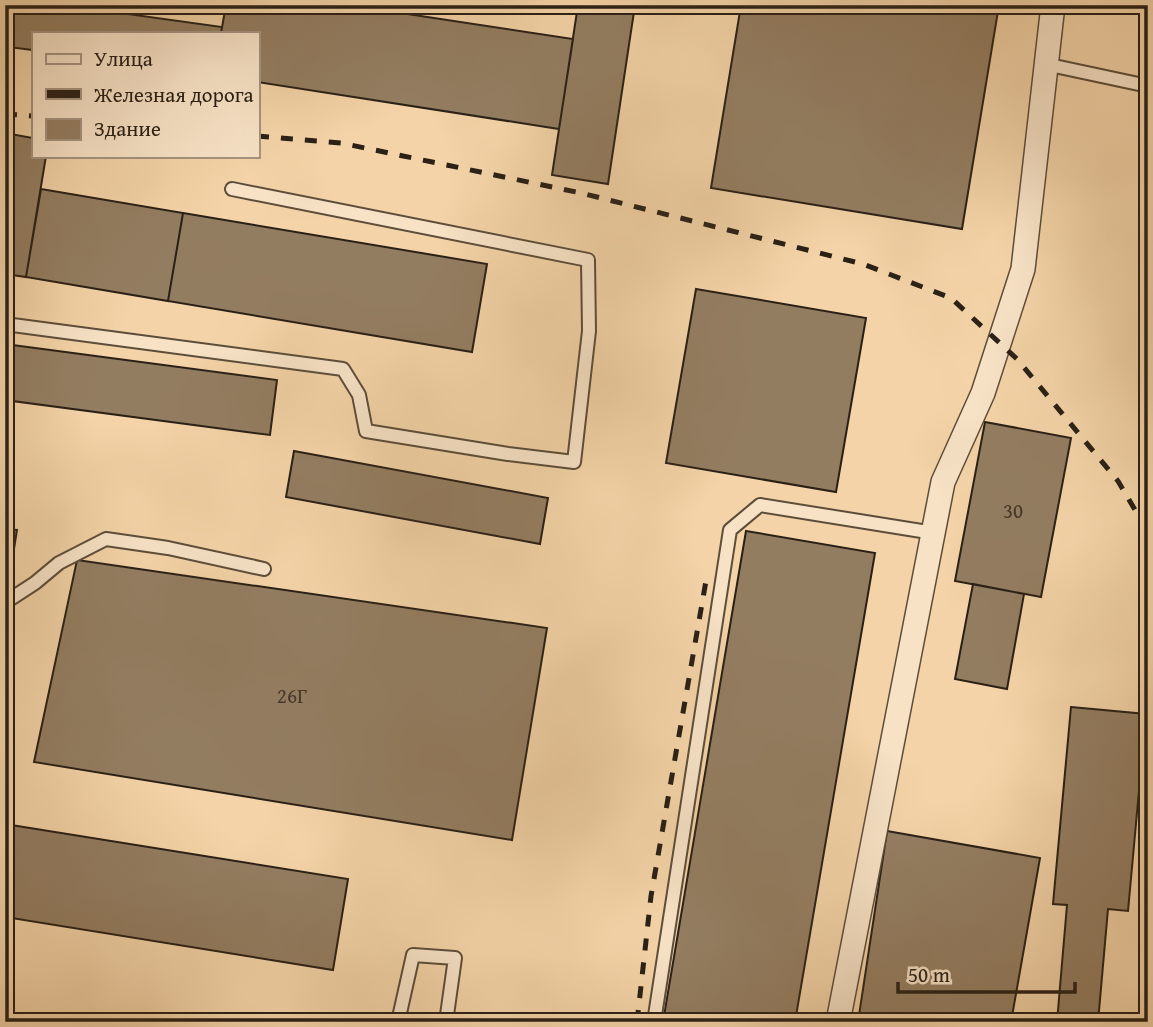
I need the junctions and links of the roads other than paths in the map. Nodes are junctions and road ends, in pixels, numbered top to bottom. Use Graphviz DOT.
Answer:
graph roads {
  1 [pos="1052,5"];
  2 [pos="1045,64"];
  3 [pos="1148,86"];
  4 [pos="232,190"];
  5 [pos="5,324"];
  6 [pos="934,533"];
  7 [pos="264,569"];
  8 [pos="5,599"];
  9 [pos="398,1022"];
  10 [pos="446,1022"];
  11 [pos="654,1022"];
  12 [pos="838,1022"];
  1 -- 2 [label="street"];
  2 -- 3 [label="lane"];
  2 -- 6 [label="street"];
  4 -- 5 [label="lane"];
  6 -- 11 [label="lane"];
  6 -- 12 [label="street"];
  7 -- 8 [label="lane"];
  9 -- 10 [label="lane"];
}
